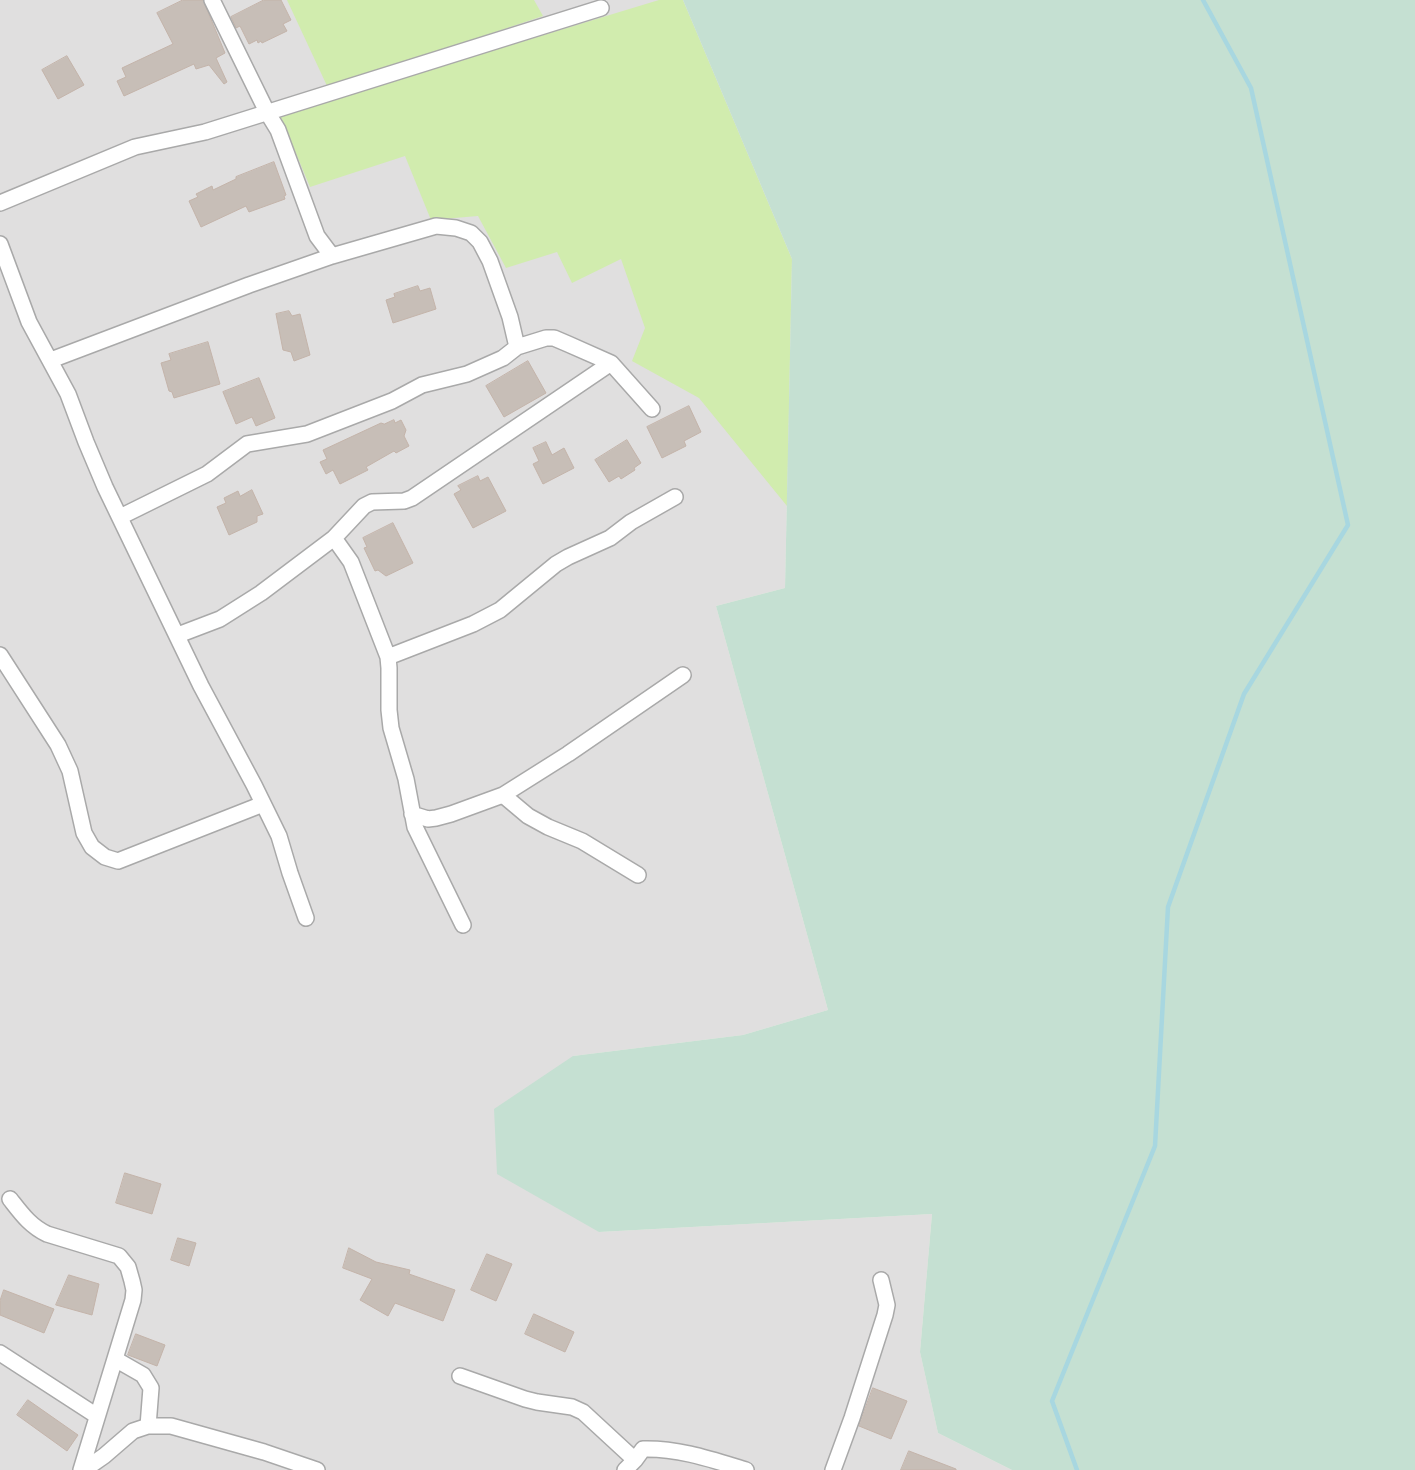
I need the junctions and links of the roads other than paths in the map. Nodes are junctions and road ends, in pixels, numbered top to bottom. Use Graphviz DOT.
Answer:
graph roads {
  1 [pos="212,0"];
  2 [pos="601,8"];
  3 [pos="267,112"];
  4 [pos="0,203"];
  5 [pos="0,244"];
  6 [pos="332,256"];
  7 [pos="517,347"];
  8 [pos="51,360"];
  9 [pos="611,363"];
  10 [pos="652,409"];
  11 [pos="675,497"];
  12 [pos="120,517"];
  13 [pos="334,538"];
  14 [pos="178,635"];
  15 [pos="0,655"];
  16 [pos="388,657"];
  17 [pos="683,675"];
  18 [pos="503,795"];
  19 [pos="263,804"];
  20 [pos="412,814"];
  21 [pos="638,875"];
  22 [pos="306,918"];
  23 [pos="463,925"];
  24 [pos="10,1199"];
  25 [pos="881,1280"];
  26 [pos="0,1353"];
  27 [pos="115,1358"];
  28 [pos="460,1376"];
  29 [pos="97,1416"];
  30 [pos="148,1426"];
  31 [pos="630,1465"];
  32 [pos="83,1470"];
  33 [pos="317,1470"];
  34 [pos="746,1470"];
  35 [pos="834,1470"];
  1 -- 3 [label="street"];
  2 -- 3 [label="street"];
  3 -- 4 [label="street"];
  3 -- 6 [label="street"];
  5 -- 8 [label="street"];
  6 -- 7 [label="street"];
  6 -- 8 [label="street"];
  7 -- 9 [label="street"];
  7 -- 12 [label="street"];
  8 -- 12 [label="street"];
  9 -- 10 [label="street"];
  9 -- 13 [label="street"];
  11 -- 16 [label="street"];
  12 -- 14 [label="street"];
  13 -- 14 [label="street"];
  13 -- 16 [label="street"];
  14 -- 19 [label="street"];
  15 -- 19 [label="street"];
  16 -- 20 [label="street"];
  17 -- 18 [label="street"];
  18 -- 20 [label="street"];
  18 -- 21 [label="street"];
  19 -- 22 [label="street"];
  20 -- 23 [label="street"];
  24 -- 27 [label="street"];
  25 -- 35 [label="street"];
  26 -- 29 [label="street"];
  27 -- 29 [label="street"];
  27 -- 30 [label="street"];
  28 -- 31 [label="street"];
  29 -- 32 [label="street"];
  30 -- 32 [label="street"];
  30 -- 33 [label="street"];
  31 -- 34 [label="street"];
}
